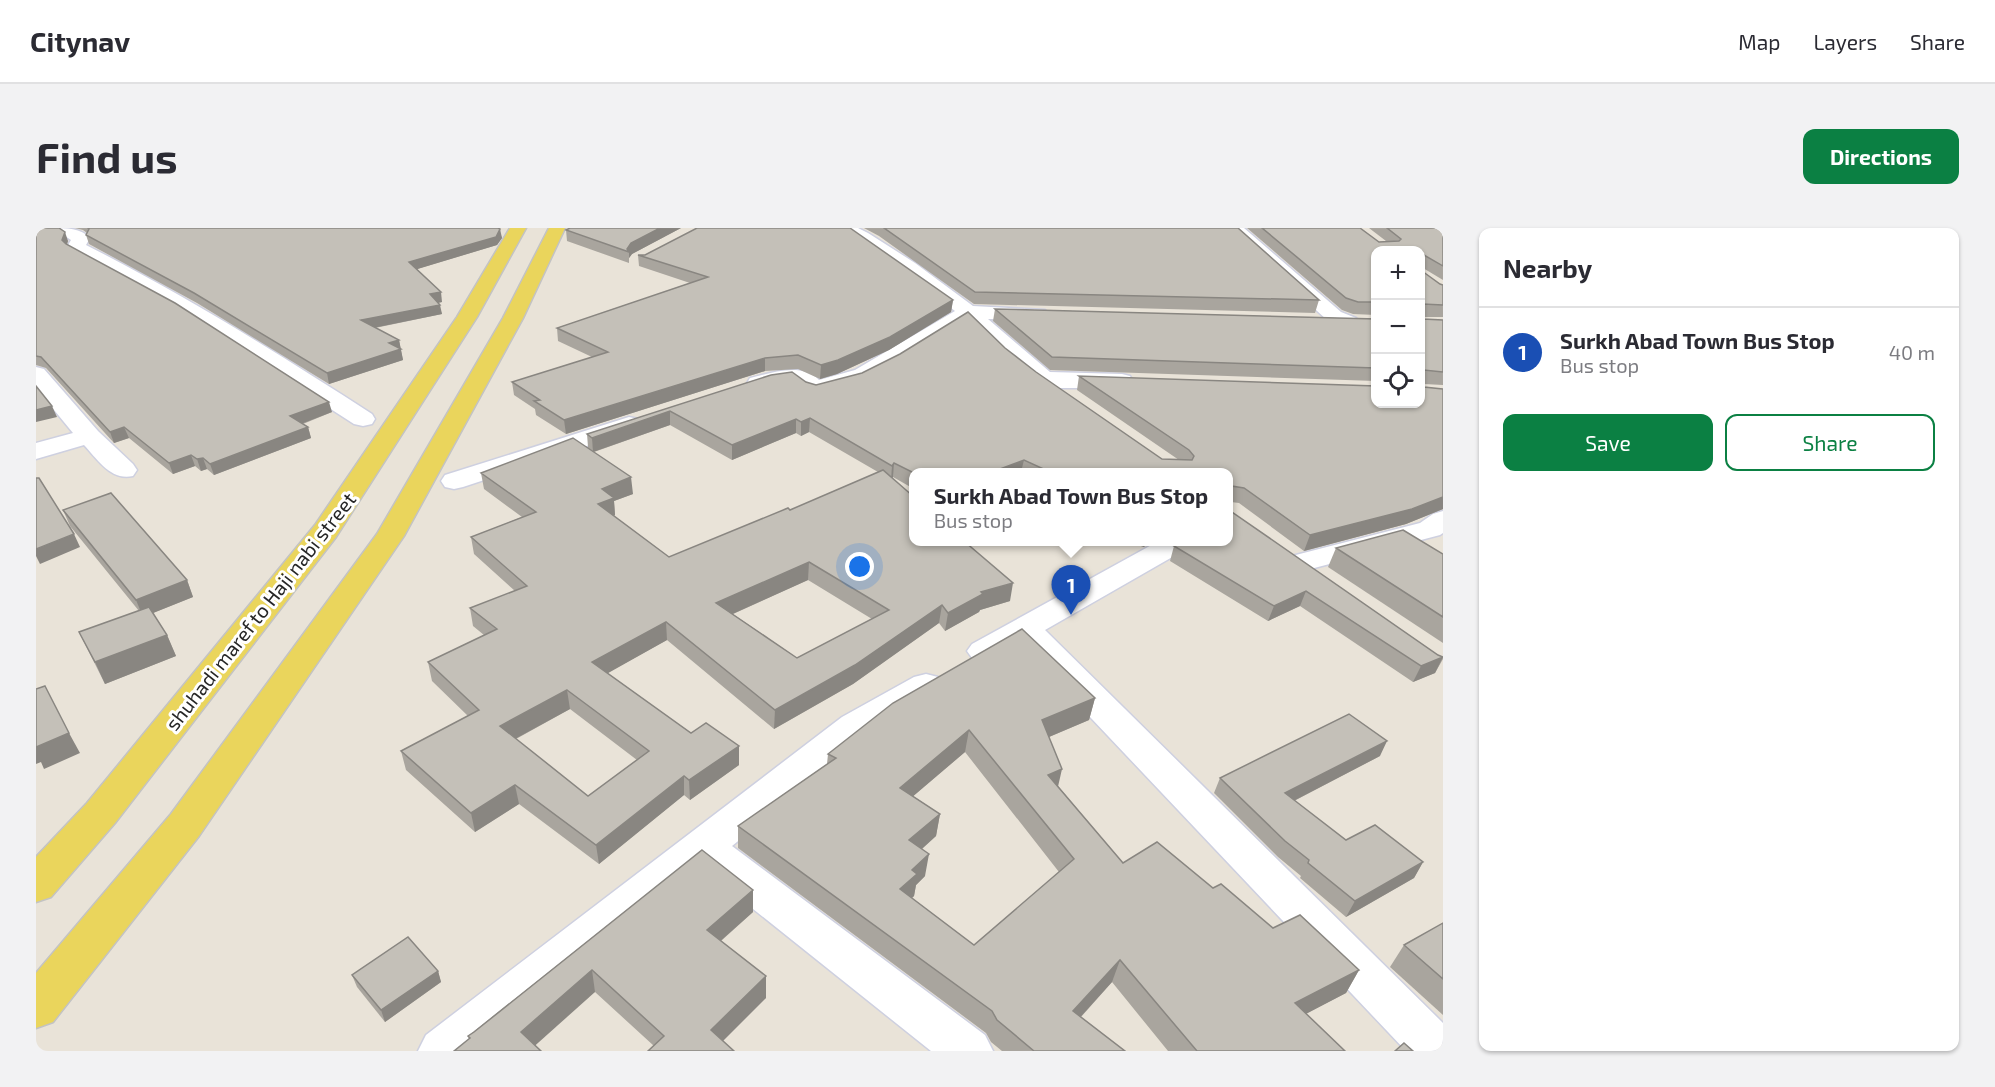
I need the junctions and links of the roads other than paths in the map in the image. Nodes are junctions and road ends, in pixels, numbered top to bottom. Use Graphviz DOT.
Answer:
graph roads {
  1 [pos="61,228"];
  2 [pos="518,228"];
  3 [pos="557,228"];
  4 [pos="846,228"];
  5 [pos="1234,228"];
  6 [pos="968,312"];
  7 [pos="1063,314"];
  8 [pos="1313,321"];
  9 [pos="1043,379"];
  10 [pos="1147,382"];
  11 [pos="40,385"];
  12 [pos="732,391"];
  13 [pos="1071,399"];
  14 [pos="654,416"];
  15 [pos="363,420"];
  16 [pos="89,436"];
  17 [pos="36,451"];
  18 [pos="124,470"];
  19 [pos="454,481"];
  20 [pos="1443,520"];
  21 [pos="1171,546"];
  22 [pos="1327,583"];
  23 [pos="1024,628"];
  24 [pos="703,846"];
  25 [pos="36,885"];
  26 [pos="36,1007"];
  27 [pos="443,1051"];
  28 [pos="968,1051"];
  29 [pos="1438,1051"];
  1 -- 15 [label="street"];
  2 -- 25 [label="main road, shuhadi maref to Haji nabi street"];
  3 -- 26 [label="main road"];
  4 -- 6 [label="street"];
  5 -- 8 [label="street"];
  6 -- 7 [label="street"];
  6 -- 9 [label="street"];
  6 -- 12 [label="street"];
  9 -- 10 [label="street"];
  9 -- 13 [label="street"];
  11 -- 16 [label="street"];
  14 -- 19 [label="street"];
  16 -- 17 [label="street"];
  16 -- 18 [label="street"];
  20 -- 22 [label="street"];
  21 -- 23 [label="street"];
  23 -- 24 [label="street"];
  23 -- 29 [label="street"];
  24 -- 27 [label="street"];
  24 -- 28 [label="street"];
}
